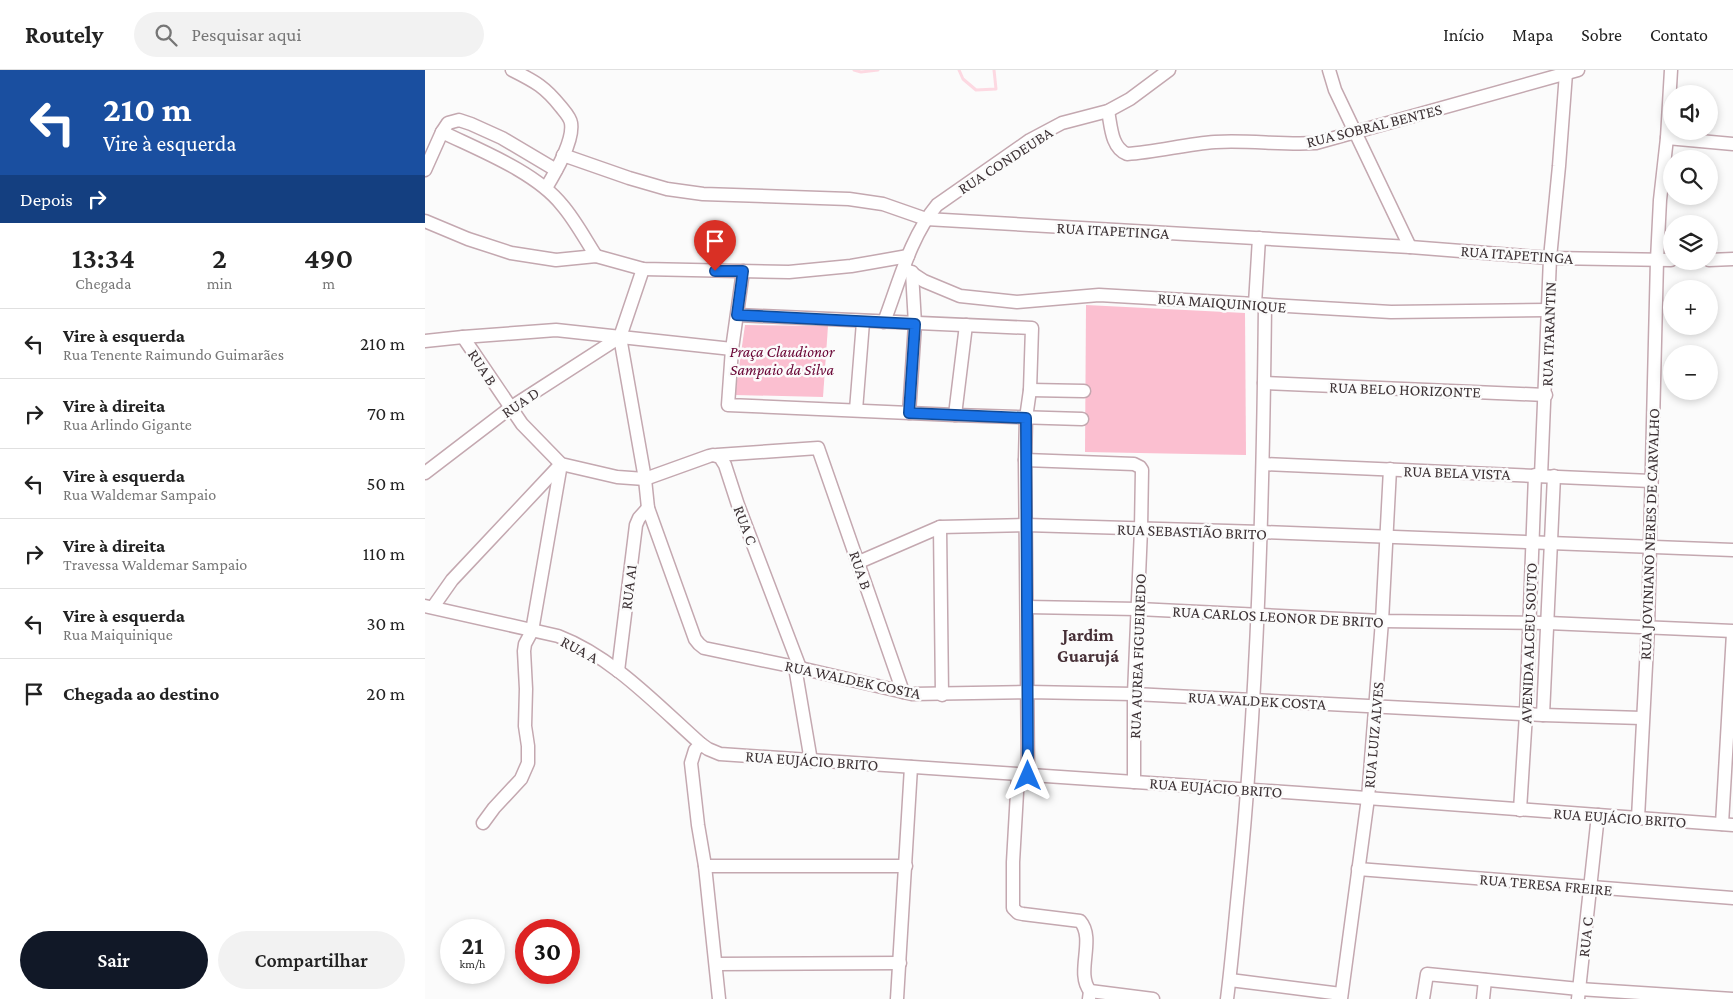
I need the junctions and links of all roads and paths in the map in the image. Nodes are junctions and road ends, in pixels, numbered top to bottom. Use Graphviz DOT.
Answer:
graph roads {
  1 [pos="513,70"];
  2 [pos="1169,70"];
  3 [pos="1329,70"];
  4 [pos="1671,70"];
  5 [pos="1572,72"];
  6 [pos="1670,85"];
  7 [pos="1108,111"];
  8 [pos="442,132"];
  9 [pos="1356,132"];
  10 [pos="1667,140"];
  11 [pos="1689,140"];
  12 [pos="1733,144"];
  13 [pos="563,155"];
  14 [pos="425,170"];
  15 [pos="556,170"];
  16 [pos="546,188"];
  17 [pos="926,219"];
  18 [pos="425,221"];
  19 [pos="1259,238"];
  20 [pos="1410,247"];
  21 [pos="596,256"];
  22 [pos="1550,258"];
  23 [pos="1733,259"];
  24 [pos="1657,260"];
  25 [pos="1663,260"];
  26 [pos="1718,260"];
  27 [pos="908,266"];
  28 [pos="643,269"];
  29 [pos="743,271"];
  30 [pos="1260,305"];
  31 [pos="1548,310"];
  32 [pos="737,315"];
  33 [pos="863,322"];
  34 [pos="884,322"];
  35 [pos="915,324"];
  36 [pos="966,325"];
  37 [pos="463,337"];
  38 [pos="620,337"];
  39 [pos="425,342"];
  40 [pos="732,349"];
  41 [pos="1264,383"];
  42 [pos="1030,390"];
  43 [pos="1084,391"];
  44 [pos="1546,395"];
  45 [pos="510,408"];
  46 [pos="857,410"];
  47 [pos="909,413"];
  48 [pos="955,415"];
  49 [pos="1026,418"];
  50 [pos="1082,419"];
  51 [pos="717,455"];
  52 [pos="1025,460"];
  53 [pos="561,464"];
  54 [pos="1263,464"];
  55 [pos="1390,469"];
  56 [pos="425,473"];
  57 [pos="1538,475"];
  58 [pos="1554,476"];
  59 [pos="645,479"];
  60 [pos="1651,481"];
  61 [pos="648,508"];
  62 [pos="1026,525"];
  63 [pos="940,527"];
  64 [pos="1141,529"];
  65 [pos="1261,532"];
  66 [pos="1386,538"];
  67 [pos="1532,542"];
  68 [pos="1551,543"];
  69 [pos="1649,548"];
  70 [pos="1733,550"];
  71 [pos="859,562"];
  72 [pos="429,607"];
  73 [pos="1027,608"];
  74 [pos="1138,609"];
  75 [pos="1258,615"];
  76 [pos="1382,621"];
  77 [pos="1529,623"];
  78 [pos="1548,623"];
  79 [pos="1648,627"];
  80 [pos="532,631"];
  81 [pos="1733,632"];
  82 [pos="797,667"];
  83 [pos="618,671"];
  84 [pos="903,692"];
  85 [pos="1028,692"];
  86 [pos="1133,694"];
  87 [pos="942,695"];
  88 [pos="1255,699"];
  89 [pos="1375,706"];
  90 [pos="1526,714"];
  91 [pos="1543,715"];
  92 [pos="1642,718"];
  93 [pos="701,744"];
  94 [pos="811,761"];
  95 [pos="911,767"];
  96 [pos="1023,775"];
  97 [pos="1134,782"];
  98 [pos="1248,790"];
  99 [pos="1368,798"];
  100 [pos="1520,810"];
  101 [pos="1598,815"];
  102 [pos="1638,818"];
  103 [pos="483,822"];
  104 [pos="1727,824"];
  105 [pos="705,866"];
  106 [pos="906,866"];
  107 [pos="1359,869"];
  108 [pos="1590,888"];
  109 [pos="1733,898"];
  110 [pos="900,963"];
  111 [pos="717,964"];
  112 [pos="1230,980"];
  113 [pos="1485,980"];
  114 [pos="1579,994"];
  115 [pos="1090,995"];
  116 [pos="1341,997"];
  117 [pos="719,999"];
  118 [pos="897,999"];
  119 [pos="1153,999"];
  120 [pos="1227,999"];
  121 [pos="1423,999"];
  122 [pos="1483,999"];
  123 [pos="1733,999"];
  1 -- 13 [label="street"];
  2 -- 7 [label="street, RUA CONDEUBA"];
  3 -- 9 [label="street"];
  4 -- 6 [label="street, RUA JOVINIANO NERES DE CARVALHO"];
  5 -- 9 [label="street, RUA SOBRAL BENTES"];
  5 -- 22 [label="street, RUA ITARANTIN"];
  7 -- 9 [label="street, RUA SOBRAL BENTES"];
  7 -- 17 [label="street, RUA CONDEUBA"];
  8 -- 14 [label="street"];
  8 -- 15 [label="street"];
  8 -- 16 [label="street"];
  9 -- 20 [label="street"];
  10 -- 24 [label="street, RUA JOVINIANO NERES DE CARVALHO"];
  11 -- 12 [label="street"];
  13 -- 15 [label="street"];
  13 -- 17 [label="street, RUA ITAPETINGA"];
  15 -- 16 [label="street"];
  16 -- 21 [label="street"];
  17 -- 19 [label="street, RUA ITAPETINGA"];
  17 -- 27 [label="street, RUA CONDEUBA"];
  18 -- 21 [label="street"];
  19 -- 20 [label="street, RUA ITAPETINGA"];
  19 -- 30 [label="street"];
  20 -- 22 [label="street, RUA ITAPETINGA"];
  21 -- 28 [label="street"];
  22 -- 24 [label="street, RUA ITAPETINGA"];
  22 -- 31 [label="street, RUA ITARANTIN"];
  23 -- 26 [label="street"];
  24 -- 25 [label="street, RUA ITAPETINGA"];
  24 -- 60 [label="street, RUA JOVINIANO NERES DE CARVALHO"];
  27 -- 29 [label="street"];
  27 -- 30 [label="street, RUA MAIQUINIQUE"];
  27 -- 34 [label="street, RUA CONDEUBA"];
  27 -- 35 [label="street"];
  28 -- 29 [label="street"];
  28 -- 38 [label="street, RUA WALDEK COSTA"];
  29 -- 32 [label="street"];
  30 -- 31 [label="street, RUA MAIQUINIQUE"];
  30 -- 41 [label="street"];
  31 -- 44 [label="street, RUA ITARANTIN"];
  32 -- 33 [label="street"];
  32 -- 40 [label="street"];
  33 -- 34 [label="street"];
  33 -- 46 [label="street"];
  34 -- 35 [label="street"];
  35 -- 36 [label="street"];
  35 -- 47 [label="street"];
  36 -- 42 [label="street"];
  36 -- 48 [label="street"];
  37 -- 38 [label="street"];
  37 -- 39 [label="street"];
  37 -- 45 [label="street, RUA B"];
  38 -- 40 [label="street"];
  38 -- 45 [label="street, RUA D"];
  38 -- 59 [label="street, RUA WALDEK COSTA"];
  40 -- 46 [label="street"];
  41 -- 44 [label="street, RUA BELO HORIZONTE"];
  41 -- 54 [label="street"];
  42 -- 43 [label="street"];
  42 -- 49 [label="street"];
  44 -- 57 [label="street, RUA ITARANTIN"];
  45 -- 53 [label="street, RUA B"];
  45 -- 56 [label="street, RUA D"];
  46 -- 47 [label="street"];
  47 -- 48 [label="street"];
  48 -- 49 [label="street"];
  49 -- 50 [label="street"];
  49 -- 52 [label="street"];
  51 -- 59 [label="street"];
  51 -- 71 [label="street, RUA B"];
  51 -- 82 [label="street, RUA C"];
  52 -- 62 [label="street"];
  52 -- 64 [label="street, RUA AUREA FIGUEIREDO"];
  53 -- 59 [label="street"];
  53 -- 72 [label="street, RUA A"];
  53 -- 80 [label="street"];
  54 -- 55 [label="street, RUA BELA VISTA"];
  54 -- 65 [label="street"];
  55 -- 57 [label="street, RUA BELA VISTA"];
  55 -- 66 [label="street, RUA LUIZ ALVES"];
  57 -- 58 [label="street, RUA BELA VISTA"];
  57 -- 67 [label="street, AVENIDA ALCEU SOUTO"];
  58 -- 60 [label="street, RUA BELA VISTA"];
  58 -- 68 [label="street, AVENIDA ALCEU SOUTO"];
  59 -- 61 [label="street, RUA WALDEK COSTA"];
  60 -- 69 [label="street, RUA JOVINIANO NERES DE CARVALHO"];
  61 -- 82 [label="street, RUA WALDEK COSTA"];
  61 -- 83 [label="street, RUA A1"];
  62 -- 63 [label="street, RUA SEBASTIÃO BRITO"];
  62 -- 64 [label="street, RUA SEBASTIÃO BRITO"];
  62 -- 73 [label="street"];
  63 -- 71 [label="street, RUA SEBASTIÃO BRITO"];
  63 -- 87 [label="street"];
  64 -- 65 [label="street, RUA SEBASTIÃO BRITO"];
  64 -- 74 [label="street, RUA AUREA FIGUEIREDO"];
  65 -- 66 [label="street, RUA SEBASTIÃO BRITO"];
  65 -- 75 [label="street"];
  66 -- 67 [label="street, RUA SEBASTIÃO BRITO"];
  66 -- 76 [label="street, RUA LUIZ ALVES"];
  67 -- 68 [label="street, RUA SEBASTIÃO BRITO"];
  67 -- 77 [label="street, AVENIDA ALCEU SOUTO"];
  68 -- 69 [label="street, RUA SEBASTIÃO BRITO"];
  68 -- 78 [label="street, AVENIDA ALCEU SOUTO"];
  69 -- 70 [label="street, RUA SEBASTIÃO BRITO"];
  69 -- 79 [label="street, RUA JOVINIANO NERES DE CARVALHO"];
  71 -- 84 [label="street, RUA B"];
  72 -- 80 [label="street, RUA A"];
  73 -- 74 [label="street, RUA CARLOS LEONOR DE BRITO"];
  73 -- 85 [label="street"];
  74 -- 75 [label="street, RUA CARLOS LEONOR DE BRITO"];
  74 -- 86 [label="street, RUA AUREA FIGUEIREDO"];
  75 -- 76 [label="street, RUA CARLOS LEONOR DE BRITO"];
  75 -- 88 [label="street"];
  76 -- 77 [label="street, RUA CARLOS LEONOR DE BRITO"];
  76 -- 89 [label="street, RUA LUIZ ALVES"];
  77 -- 78 [label="street, RUA CARLOS LEONOR DE BRITO"];
  77 -- 90 [label="street, AVENIDA ALCEU SOUTO"];
  78 -- 79 [label="street, RUA CARLOS LEONOR DE BRITO"];
  78 -- 91 [label="street, AVENIDA ALCEU SOUTO"];
  79 -- 81 [label="street, RUA CARLOS LEONOR DE BRITO"];
  79 -- 92 [label="street, RUA JOVINIANO NERES DE CARVALHO"];
  80 -- 83 [label="street, RUA A"];
  80 -- 103 [label="street"];
  81 -- 104 [label="street"];
  82 -- 84 [label="street, RUA WALDEK COSTA"];
  82 -- 94 [label="street, RUA C"];
  83 -- 93 [label="street, RUA A"];
  84 -- 87 [label="street, RUA WALDEK COSTA"];
  85 -- 86 [label="street, RUA WALDEK COSTA"];
  85 -- 87 [label="street, RUA WALDEK COSTA"];
  85 -- 96 [label="street"];
  86 -- 88 [label="street, RUA WALDEK COSTA"];
  86 -- 97 [label="street, RUA AUREA FIGUEIREDO"];
  88 -- 89 [label="street, RUA WALDEK COSTA"];
  88 -- 98 [label="street"];
  89 -- 90 [label="street, RUA WALDEK COSTA"];
  89 -- 99 [label="street, RUA LUIZ ALVES"];
  90 -- 91 [label="street, RUA WALDEK COSTA"];
  90 -- 100 [label="street, AVENIDA ALCEU SOUTO"];
  91 -- 92 [label="street, RUA WALDEK COSTA"];
  92 -- 102 [label="street, RUA JOVINIANO NERES DE CARVALHO"];
  93 -- 94 [label="street, RUA EUJÁCIO BRITO"];
  93 -- 105 [label="street"];
  94 -- 95 [label="street, RUA EUJÁCIO BRITO"];
  95 -- 96 [label="street, RUA EUJÁCIO BRITO"];
  95 -- 106 [label="street"];
  96 -- 97 [label="street, RUA EUJÁCIO BRITO"];
  96 -- 115 [label="street"];
  97 -- 98 [label="street, RUA EUJÁCIO BRITO"];
  98 -- 99 [label="street, RUA EUJÁCIO BRITO"];
  98 -- 112 [label="street"];
  99 -- 100 [label="street, RUA EUJÁCIO BRITO"];
  99 -- 107 [label="street, RUA LUIZ ALVES"];
  100 -- 101 [label="street, RUA EUJÁCIO BRITO"];
  101 -- 102 [label="street, RUA EUJÁCIO BRITO"];
  101 -- 108 [label="street, RUA C"];
  102 -- 104 [label="street, RUA EUJÁCIO BRITO"];
  105 -- 106 [label="street"];
  105 -- 111 [label="street"];
  106 -- 110 [label="street"];
  107 -- 108 [label="street, RUA TERESA FREIRE"];
  107 -- 116 [label="street, RUA LUIZ ALVES"];
  108 -- 109 [label="street, RUA TERESA FREIRE"];
  108 -- 114 [label="street, RUA C"];
  110 -- 111 [label="street"];
  110 -- 118 [label="street"];
  111 -- 117 [label="street"];
  112 -- 116 [label="street"];
  112 -- 120 [label="street"];
  113 -- 114 [label="street"];
  113 -- 121 [label="street"];
  113 -- 122 [label="street"];
  114 -- 123 [label="street"];
  115 -- 119 [label="street"];
}
